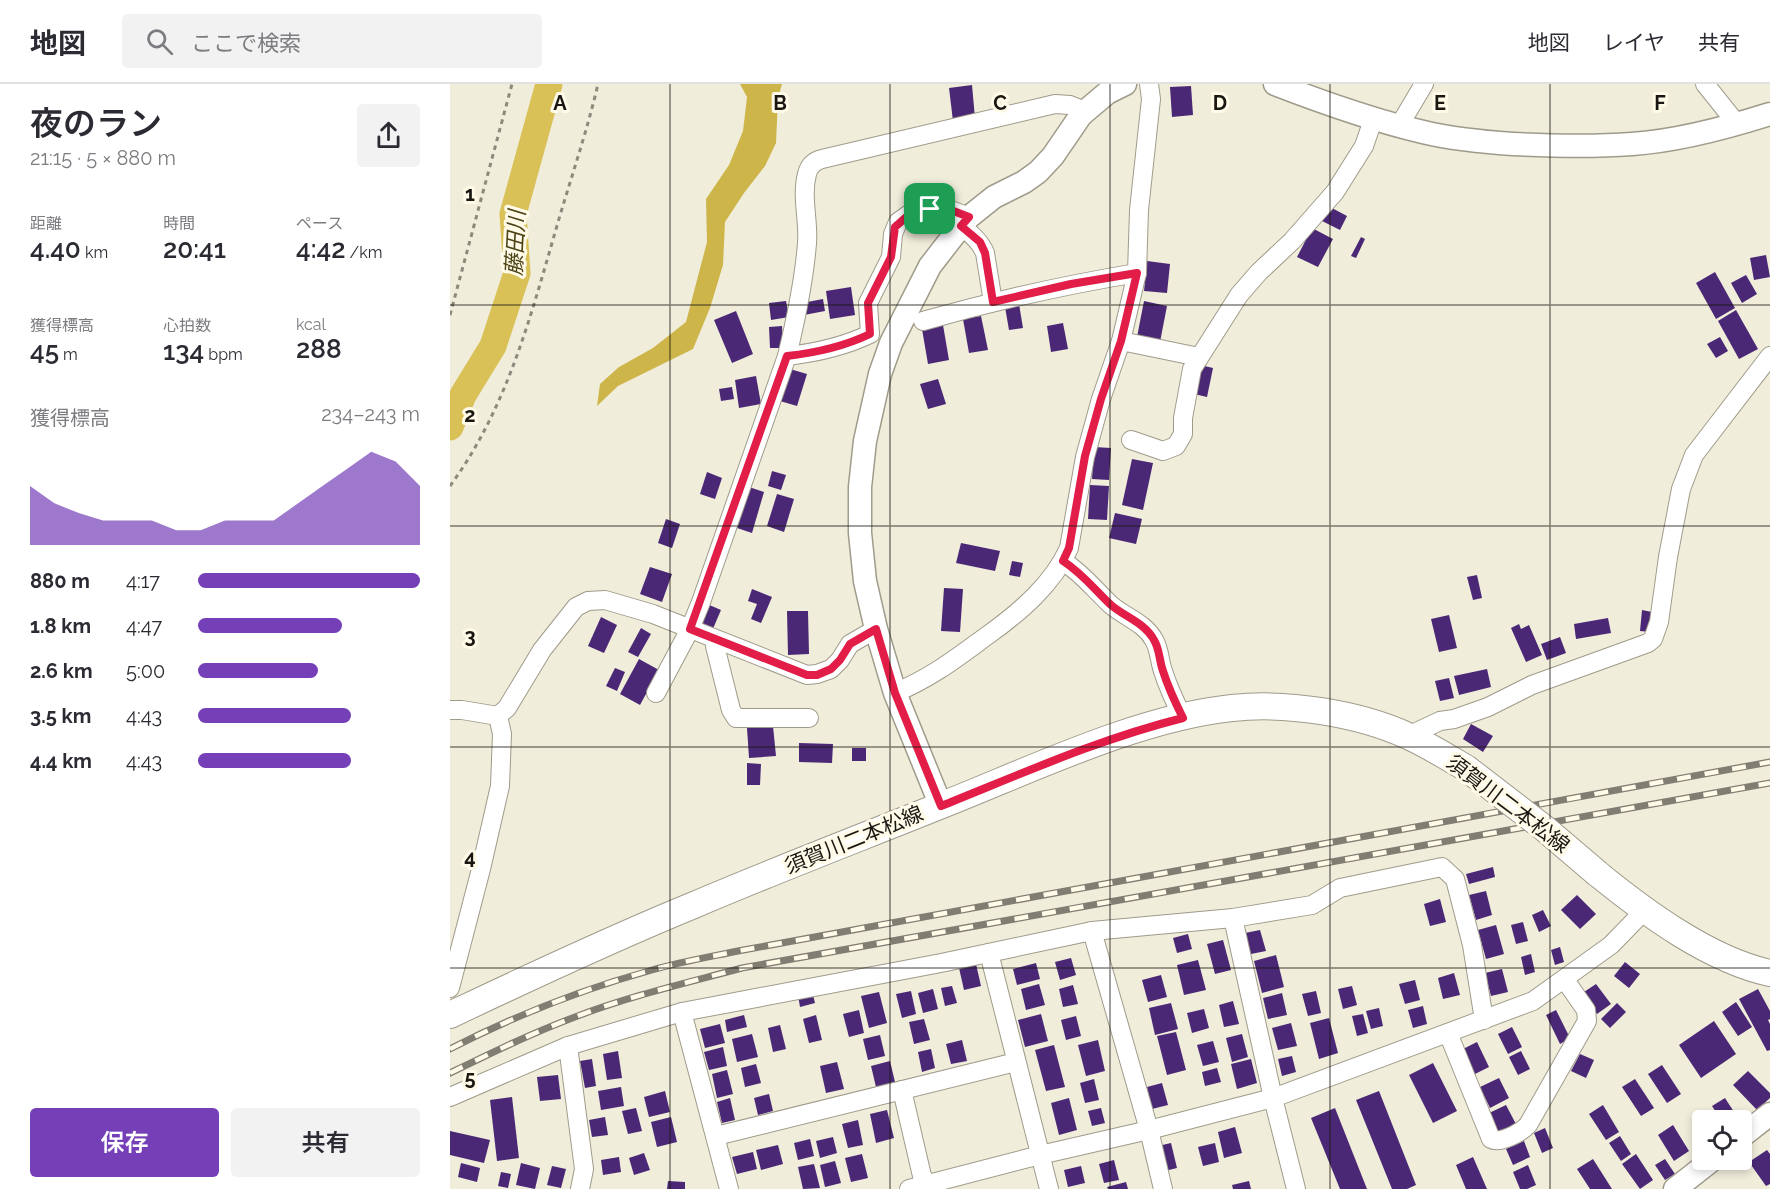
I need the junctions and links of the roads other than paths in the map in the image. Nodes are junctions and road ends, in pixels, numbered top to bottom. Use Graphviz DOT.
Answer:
graph roads {
  1 [pos="1125,84"];
  2 [pos="1149,84"];
  3 [pos="1275,84"];
  4 [pos="1424,84"];
  5 [pos="1705,84"];
  6 [pos="1085,111"];
  7 [pos="1770,114"];
  8 [pos="1373,120"];
  9 [pos="1737,124"];
  10 [pos="1399,126"];
  11 [pos="965,221"];
  12 [pos="1137,273"];
  13 [pos="993,302"];
  14 [pos="923,321"];
  15 [pos="1121,341"];
  16 [pos="787,356"];
  17 [pos="1770,356"];
  18 [pos="1200,357"];
  19 [pos="1131,440"];
  20 [pos="1063,561"];
  21 [pos="690,629"];
  22 [pos="876,629"];
  23 [pos="717,640"];
  24 [pos="656,693"];
  25 [pos="895,693"];
  26 [pos="450,710"];
  27 [pos="498,716"];
  28 [pos="809,718"];
  29 [pos="1183,718"];
  30 [pos="1408,736"];
  31 [pos="941,806"];
  32 [pos="1645,910"];
  33 [pos="1233,918"];
  34 [pos="1092,931"];
  35 [pos="989,953"];
  36 [pos="1770,973"];
  37 [pos="1565,980"];
  38 [pos="451,1002"];
  39 [pos="682,1012"];
  40 [pos="1484,1020"];
  41 [pos="1448,1033"];
  42 [pos="568,1046"];
  43 [pos="1016,1062"];
  44 [pos="902,1090"];
  45 [pos="450,1097"];
  46 [pos="1273,1098"];
  47 [pos="1770,1114"];
  48 [pos="1752,1128"];
  49 [pos="1149,1130"];
  50 [pos="716,1136"];
  51 [pos="1040,1155"];
  52 [pos="1699,1170"];
  53 [pos="923,1188"];
  54 [pos="580,1189"];
  55 [pos="729,1189"];
  56 [pos="1049,1189"];
  57 [pos="1163,1189"];
  58 [pos="1296,1189"];
  59 [pos="1675,1189"];
  1 -- 6 [label="street"];
  2 -- 12 [label="street"];
  3 -- 8 [label="street"];
  4 -- 10 [label="street"];
  5 -- 9 [label="street"];
  6 -- 11 [label="street"];
  6 -- 16 [label="street"];
  7 -- 9 [label="street"];
  8 -- 10 [label="street"];
  8 -- 18 [label="street"];
  9 -- 10 [label="street"];
  11 -- 13 [label="street"];
  11 -- 16 [label="street"];
  11 -- 22 [label="street"];
  12 -- 13 [label="street"];
  12 -- 15 [label="street"];
  13 -- 14 [label="street"];
  15 -- 18 [label="street"];
  15 -- 20 [label="street"];
  16 -- 21 [label="street"];
  17 -- 30 [label="street"];
  18 -- 19 [label="street"];
  20 -- 25 [label="street"];
  20 -- 29 [label="street"];
  21 -- 23 [label="street"];
  21 -- 24 [label="street"];
  21 -- 27 [label="street"];
  22 -- 23 [label="street"];
  22 -- 25 [label="street"];
  23 -- 28 [label="street"];
  25 -- 31 [label="street"];
  26 -- 27 [label="street"];
  27 -- 38 [label="street"];
  29 -- 30 [label="main road, 須賀川二本松線"];
  29 -- 31 [label="main road, 須賀川二本松線"];
  30 -- 32 [label="main road, 須賀川二本松線, bridge"];
  31 -- 38 [label="main road, 須賀川二本松線"];
  32 -- 36 [label="main road, 須賀川二本松線"];
  32 -- 37 [label="street"];
  33 -- 34 [label="street"];
  33 -- 40 [label="street"];
  33 -- 46 [label="street"];
  34 -- 35 [label="street"];
  34 -- 49 [label="street"];
  35 -- 39 [label="street"];
  35 -- 43 [label="street"];
  37 -- 40 [label="street"];
  37 -- 41 [label="street"];
  39 -- 42 [label="street"];
  39 -- 50 [label="street"];
  40 -- 41 [label="street"];
  41 -- 46 [label="street"];
  42 -- 45 [label="street"];
  42 -- 54 [label="street"];
  43 -- 44 [label="street"];
  43 -- 51 [label="street"];
  44 -- 50 [label="street"];
  44 -- 53 [label="street"];
  46 -- 49 [label="street"];
  46 -- 58 [label="street"];
  47 -- 48 [label="street"];
  49 -- 51 [label="street"];
  49 -- 57 [label="street"];
  50 -- 55 [label="street"];
  51 -- 53 [label="street"];
  51 -- 56 [label="street"];
  52 -- 59 [label="street"];
}
